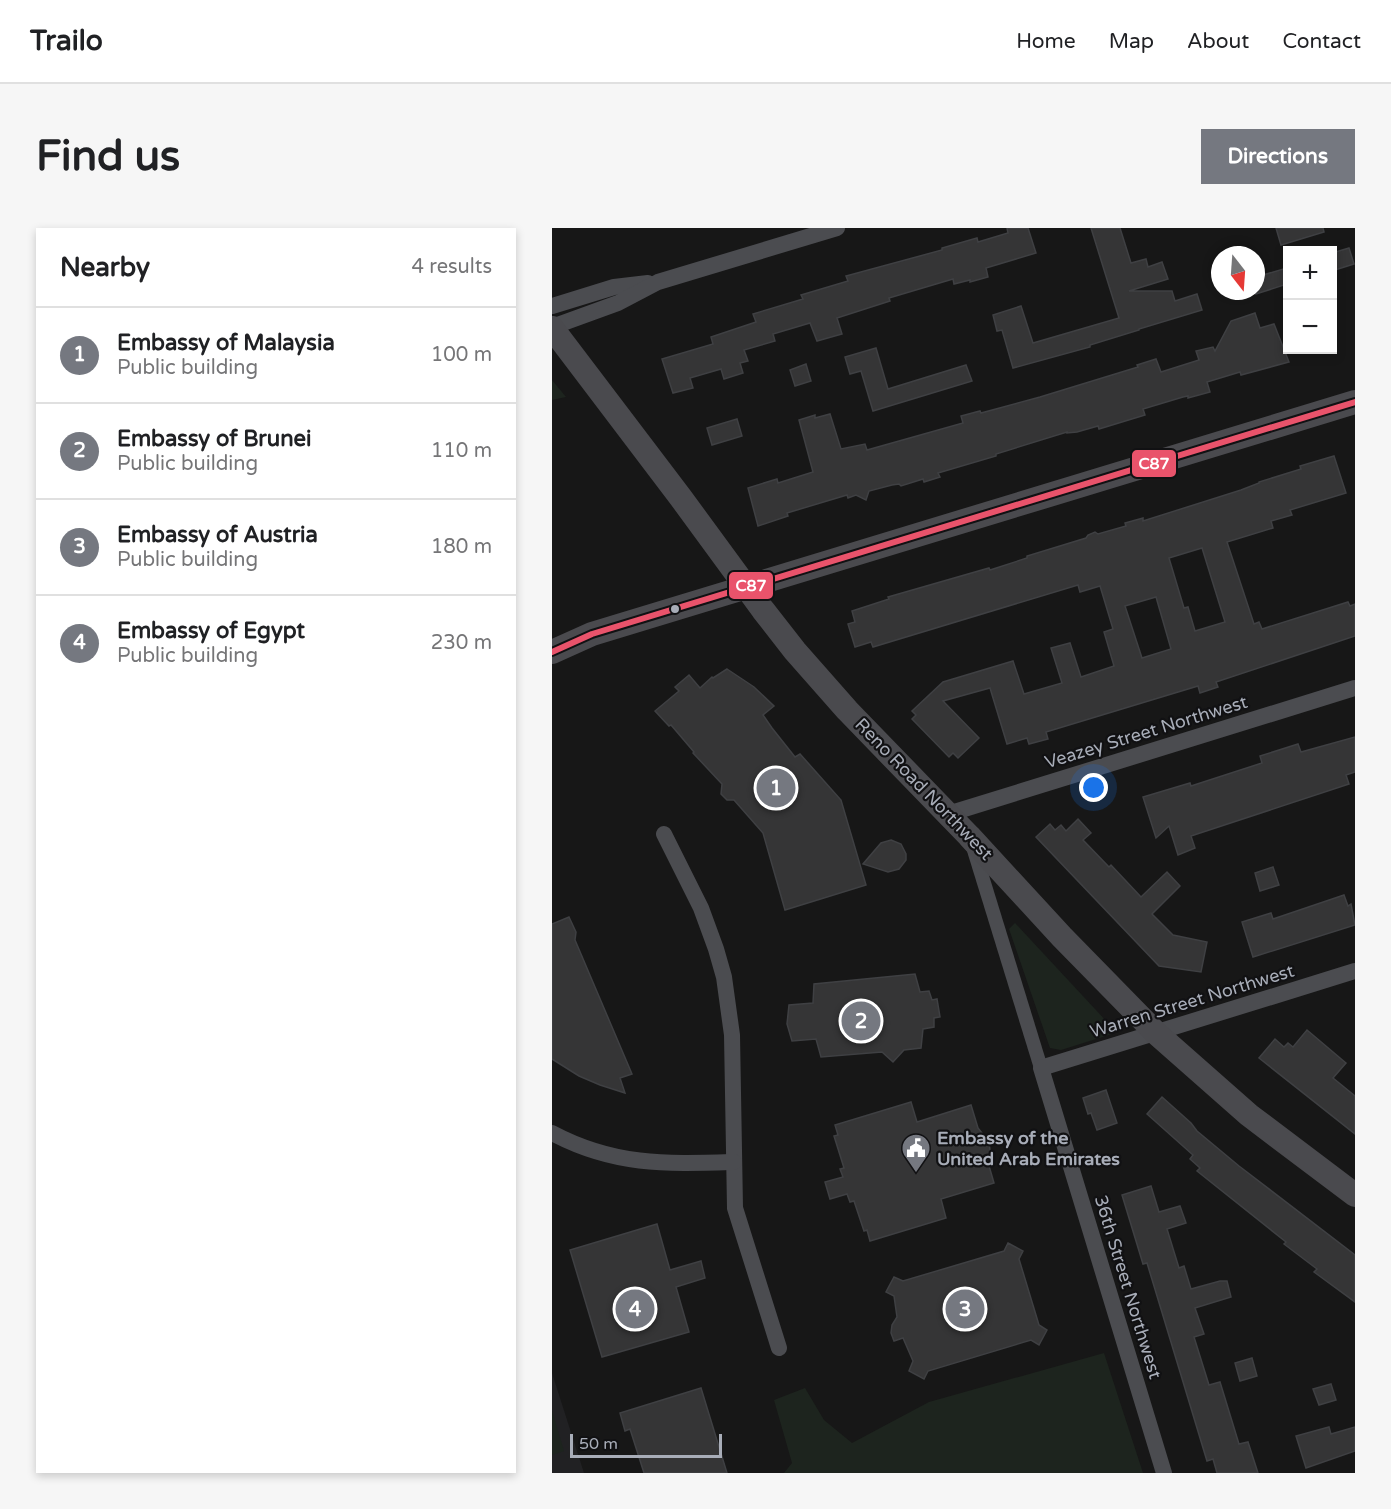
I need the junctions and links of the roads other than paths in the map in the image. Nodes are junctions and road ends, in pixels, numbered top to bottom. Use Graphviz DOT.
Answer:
graph roads {
  1 [pos="837,228"];
  2 [pos="658,282"];
  3 [pos="552,306"];
  4 [pos="552,327"];
  5 [pos="1355,402"];
  6 [pos="746,587"];
  7 [pos="552,634"];
  8 [pos="592,634"];
  9 [pos="552,652"];
  10 [pos="1355,688"];
  11 [pos="948,814"];
  12 [pos="664,834"];
  13 [pos="969,836"];
  14 [pos="1355,971"];
  15 [pos="1156,1033"];
  16 [pos="1041,1068"];
  17 [pos="552,1133"];
  18 [pos="734,1162"];
  19 [pos="1355,1195"];
  20 [pos="779,1348"];
  21 [pos="1164,1473"];
  1 -- 2 [label="street"];
  2 -- 3 [label="street"];
  2 -- 4 [label="street"];
  4 -- 6 [label="main road, Reno Road Northwest"];
  5 -- 6 [label="main road"];
  6 -- 8 [label="main road"];
  6 -- 11 [label="main road, Reno Road Northwest"];
  7 -- 8 [label="main road"];
  8 -- 9 [label="main road"];
  10 -- 11 [label="street, Veazey Street Northwest"];
  11 -- 13 [label="main road, Reno Road Northwest"];
  12 -- 18 [label="street"];
  13 -- 15 [label="main road, Reno Road Northwest"];
  13 -- 16 [label="street, 36th Street Northwest"];
  14 -- 15 [label="street, Warren Street Northwest"];
  15 -- 16 [label="street, Warren Street Northwest"];
  15 -- 19 [label="main road, Reno Road Northwest"];
  16 -- 21 [label="street, 36th Street Northwest"];
  17 -- 18 [label="street"];
  18 -- 20 [label="street"];
}
